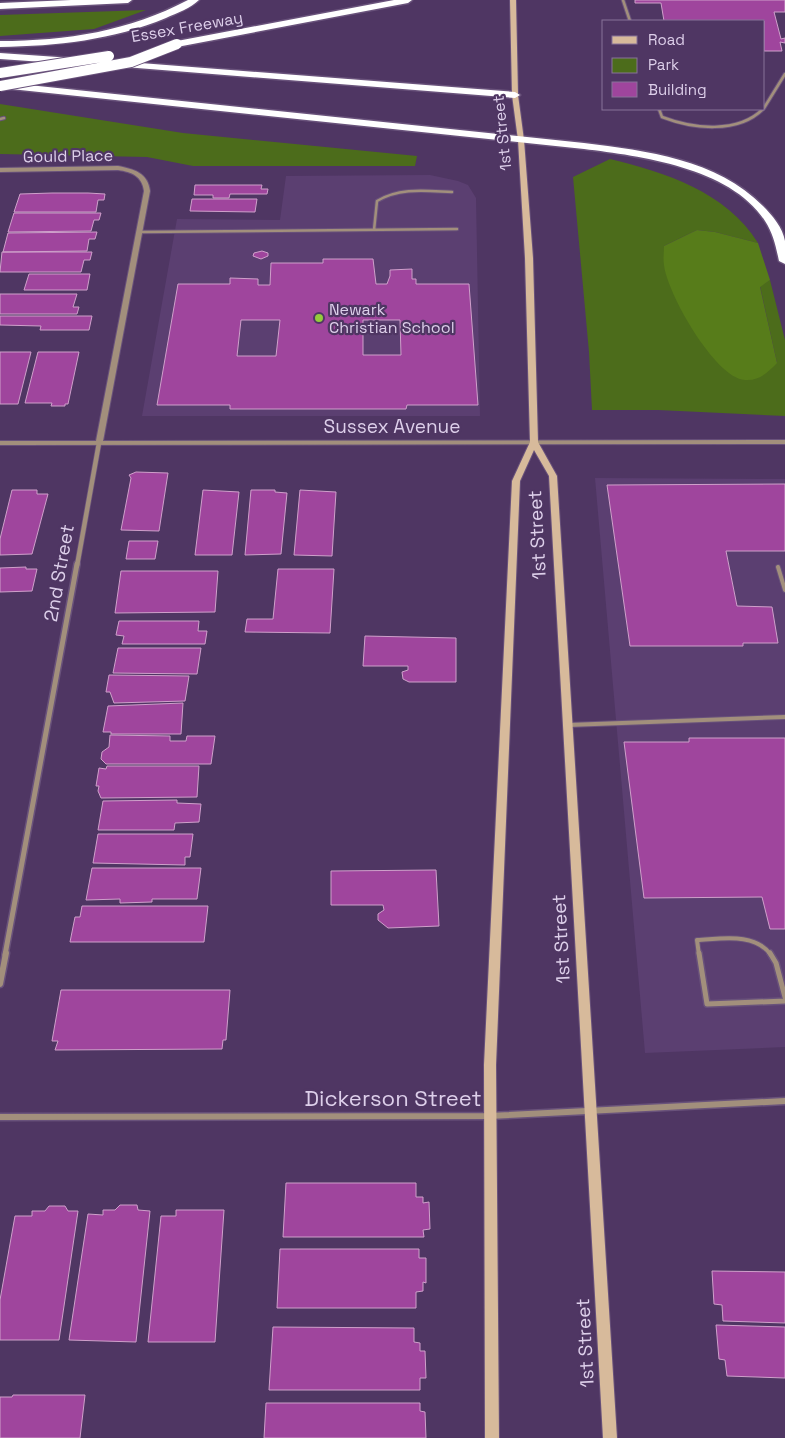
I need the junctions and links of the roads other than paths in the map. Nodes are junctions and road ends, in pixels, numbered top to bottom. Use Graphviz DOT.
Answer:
graph roads {
  1 [pos="128,0"];
  2 [pos="195,0"];
  3 [pos="408,0"];
  4 [pos="512,0"];
  5 [pos="623,0"];
  6 [pos="3,6"];
  7 [pos="630,20"];
  8 [pos="0,44"];
  9 [pos="177,44"];
  10 [pos="0,56"];
  11 [pos="0,73"];
  12 [pos="785,74"];
  13 [pos="0,86"];
  14 [pos="515,95"];
  15 [pos="765,105"];
  16 [pos="659,110"];
  17 [pos="762,110"];
  18 [pos="4,118"];
  19 [pos="0,119"];
  20 [pos="521,140"];
  21 [pos="0,170"];
  22 [pos="136,172"];
  23 [pos="452,192"];
  24 [pos="457,229"];
  25 [pos="374,230"];
  26 [pos="139,232"];
  27 [pos="785,261"];
  28 [pos="534,442"];
  29 [pos="785,442"];
  30 [pos="0,443"];
  31 [pos="100,443"];
  32 [pos="778,567"];
  33 [pos="785,590"];
  34 [pos="785,716"];
  35 [pos="568,726"];
  36 [pos="0,984"];
  37 [pos="785,997"];
  38 [pos="785,1001"];
  39 [pos="785,1102"];
  40 [pos="590,1111"];
  41 [pos="489,1116"];
  42 [pos="0,1117"];
  43 [pos="492,1438"];
  44 [pos="610,1438"];
  1 -- 6 [label="highway, Essex Freeway"];
  2 -- 8 [label="highway"];
  3 -- 9 [label="highway, Essex Freeway"];
  4 -- 14 [label="main road, 1st Street"];
  5 -- 7 [label="lane"];
  9 -- 11 [label="highway, Essex Freeway, bridge"];
  9 -- 13 [label="highway, bridge"];
  10 -- 14 [label="highway"];
  12 -- 15 [label="lane"];
  13 -- 20 [label="highway"];
  14 -- 20 [label="main road, 1st Street"];
  16 -- 17 [label="lane"];
  18 -- 19 [label="lane"];
  20 -- 27 [label="highway"];
  20 -- 28 [label="main road, 1st Street"];
  21 -- 22 [label="street, Gould Place"];
  22 -- 26 [label="street, 2nd Street"];
  23 -- 25 [label="lane"];
  24 -- 25 [label="lane"];
  25 -- 26 [label="lane"];
  26 -- 31 [label="street, 2nd Street"];
  28 -- 29 [label="street, Sussex Avenue"];
  28 -- 31 [label="street, Sussex Avenue"];
  28 -- 35 [label="main road, 1st Street"];
  28 -- 41 [label="main road, 1st Street"];
  30 -- 31 [label="street, Sussex Avenue"];
  31 -- 36 [label="street, 2nd Street"];
  32 -- 33 [label="lane"];
  34 -- 35 [label="lane"];
  35 -- 40 [label="main road, 1st Street"];
  37 -- 38 [label="lane"];
  39 -- 40 [label="street, Dickerson Street"];
  40 -- 41 [label="street, Dickerson Street"];
  40 -- 44 [label="main road, 1st Street"];
  41 -- 42 [label="street, Dickerson Street"];
  41 -- 43 [label="main road, 1st Street"];
}
